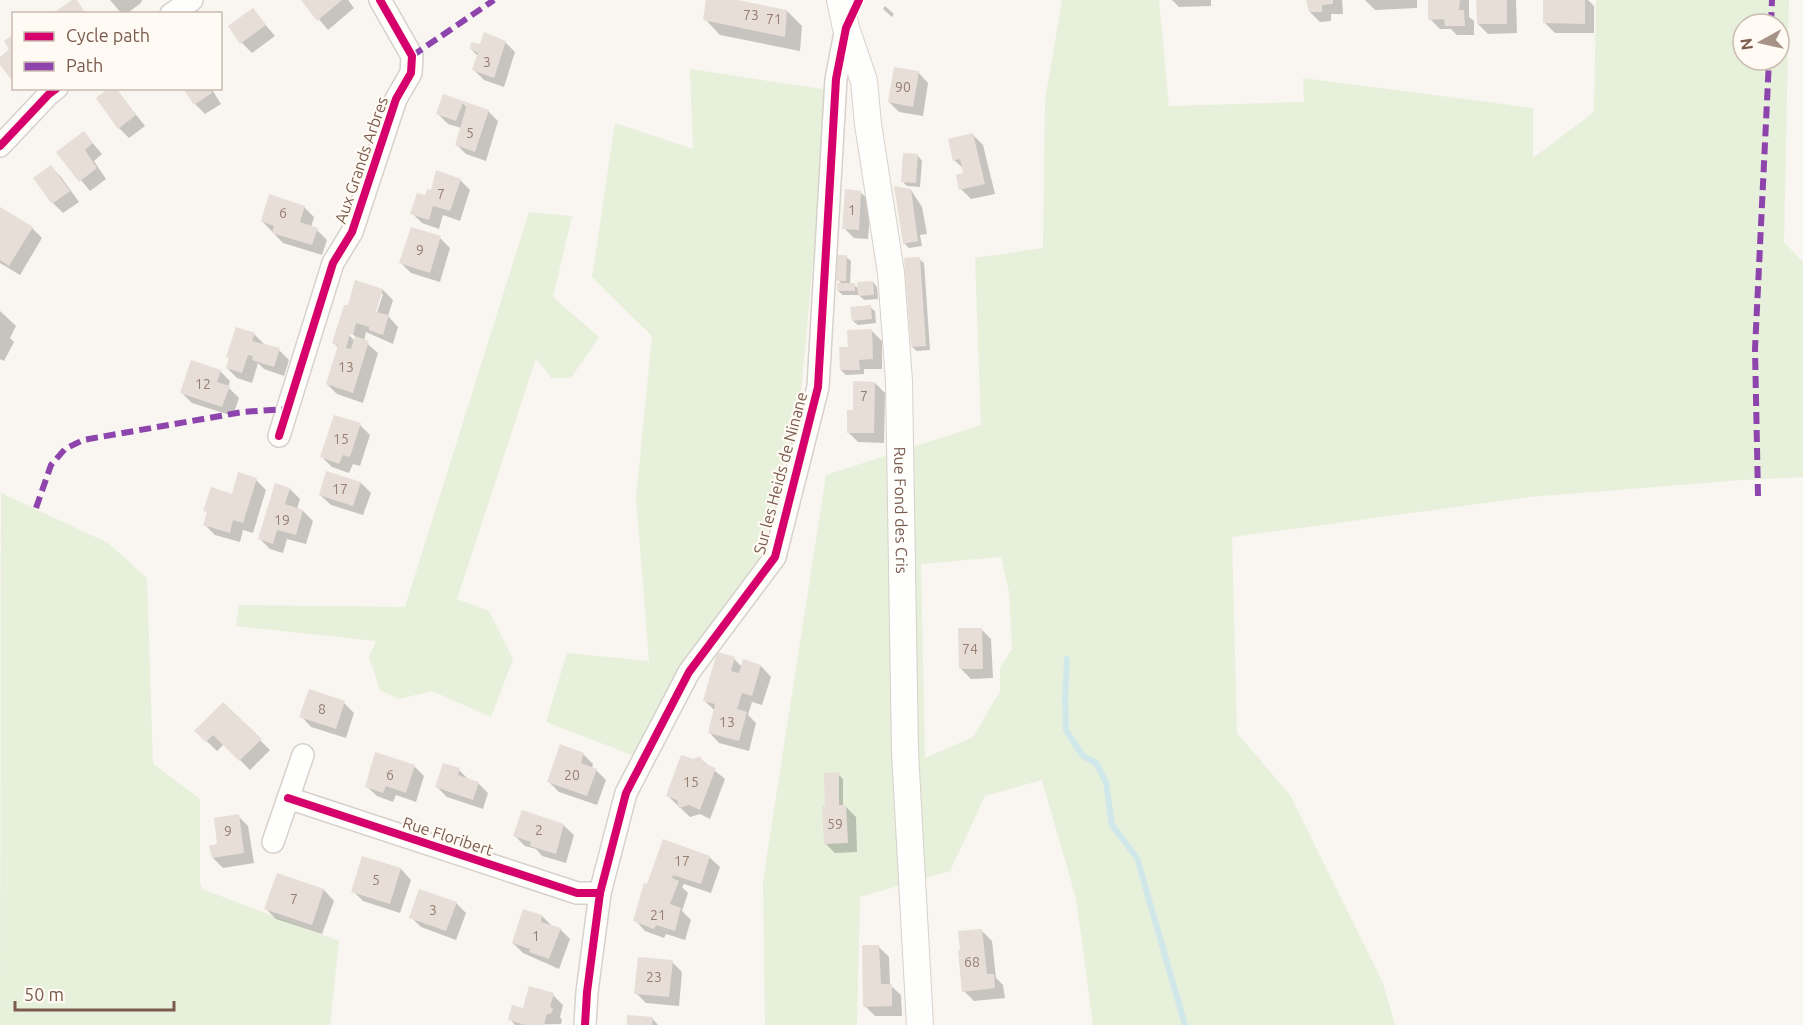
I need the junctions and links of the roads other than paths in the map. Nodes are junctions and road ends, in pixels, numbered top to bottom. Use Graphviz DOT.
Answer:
graph roads {
  1 [pos="192,0"];
  2 [pos="380,0"];
  3 [pos="840,0"];
  4 [pos="859,0"];
  5 [pos="174,12"];
  6 [pos="846,28"];
  7 [pos="54,90"];
  8 [pos="0,146"];
  9 [pos="279,436"];
  10 [pos="303,755"];
  11 [pos="288,798"];
  12 [pos="273,842"];
  13 [pos="600,893"];
  14 [pos="585,1025"];
  15 [pos="920,1025"];
  1 -- 5 [label="street"];
  2 -- 9 [label="street, Aux Grands Arbres"];
  3 -- 6 [label="street, Rue Fond des Cris"];
  4 -- 6 [label="street"];
  6 -- 13 [label="street, Sur les Heids de Ninane"];
  6 -- 15 [label="street, Rue Fond des Cris"];
  7 -- 8 [label="street"];
  10 -- 11 [label="street"];
  11 -- 12 [label="street"];
  11 -- 13 [label="street, Rue Floribert"];
  13 -- 14 [label="street, Sur les Heids de Ninane"];
}
